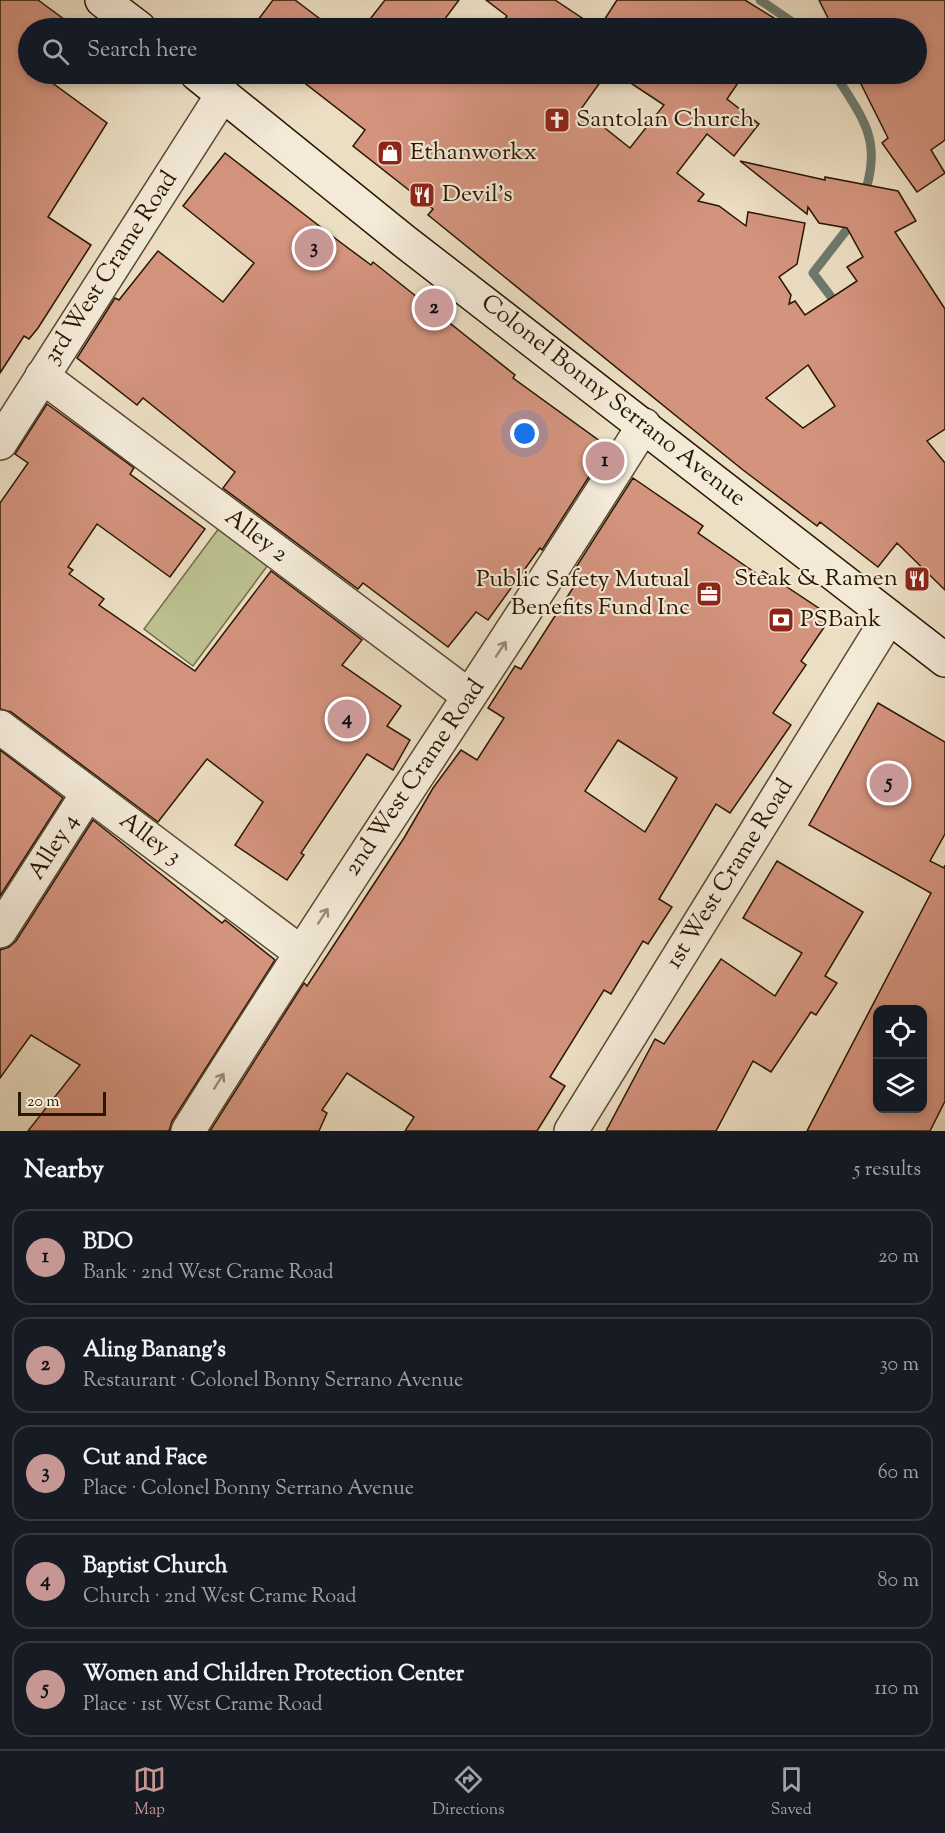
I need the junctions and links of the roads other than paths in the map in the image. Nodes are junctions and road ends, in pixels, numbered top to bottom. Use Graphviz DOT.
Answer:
graph roads {
  1 [pos="102,0"];
  2 [pos="126,18"];
  3 [pos="210,84"];
  4 [pos="223,94"];
  5 [pos="42,376"];
  6 [pos="644,425"];
  7 [pos="0,443"];
  8 [pos="889,617"];
  9 [pos="945,660"];
  10 [pos="469,696"];
  11 [pos="0,727"];
  12 [pos="88,793"];
  13 [pos="0,931"];
  14 [pos="300,952"];
  15 [pos="188,1131"];
  16 [pos="571,1131"];
  1 -- 2 [label="street"];
  3 -- 4 [label="street, Colonel Bonny Serrano Avenue"];
  4 -- 5 [label="street, 3rd West Crame Road"];
  4 -- 6 [label="street, Colonel Bonny Serrano Avenue"];
  5 -- 7 [label="street, 3rd West Crame Road"];
  5 -- 10 [label="street, Alley 2"];
  6 -- 8 [label="street, Colonel Bonny Serrano Avenue"];
  10 -- 6 [label="street, 2nd West Crame Road, one-way"];
  8 -- 9 [label="street, Colonel Bonny Serrano Avenue"];
  8 -- 16 [label="street, 1st West Crame Road"];
  14 -- 10 [label="street, 2nd West Crame Road, one-way"];
  11 -- 12 [label="street, Alley 3"];
  12 -- 13 [label="street, Alley 4"];
  12 -- 14 [label="street, Alley 3"];
  15 -- 14 [label="street, 2nd West Crame Road, one-way"];
}
